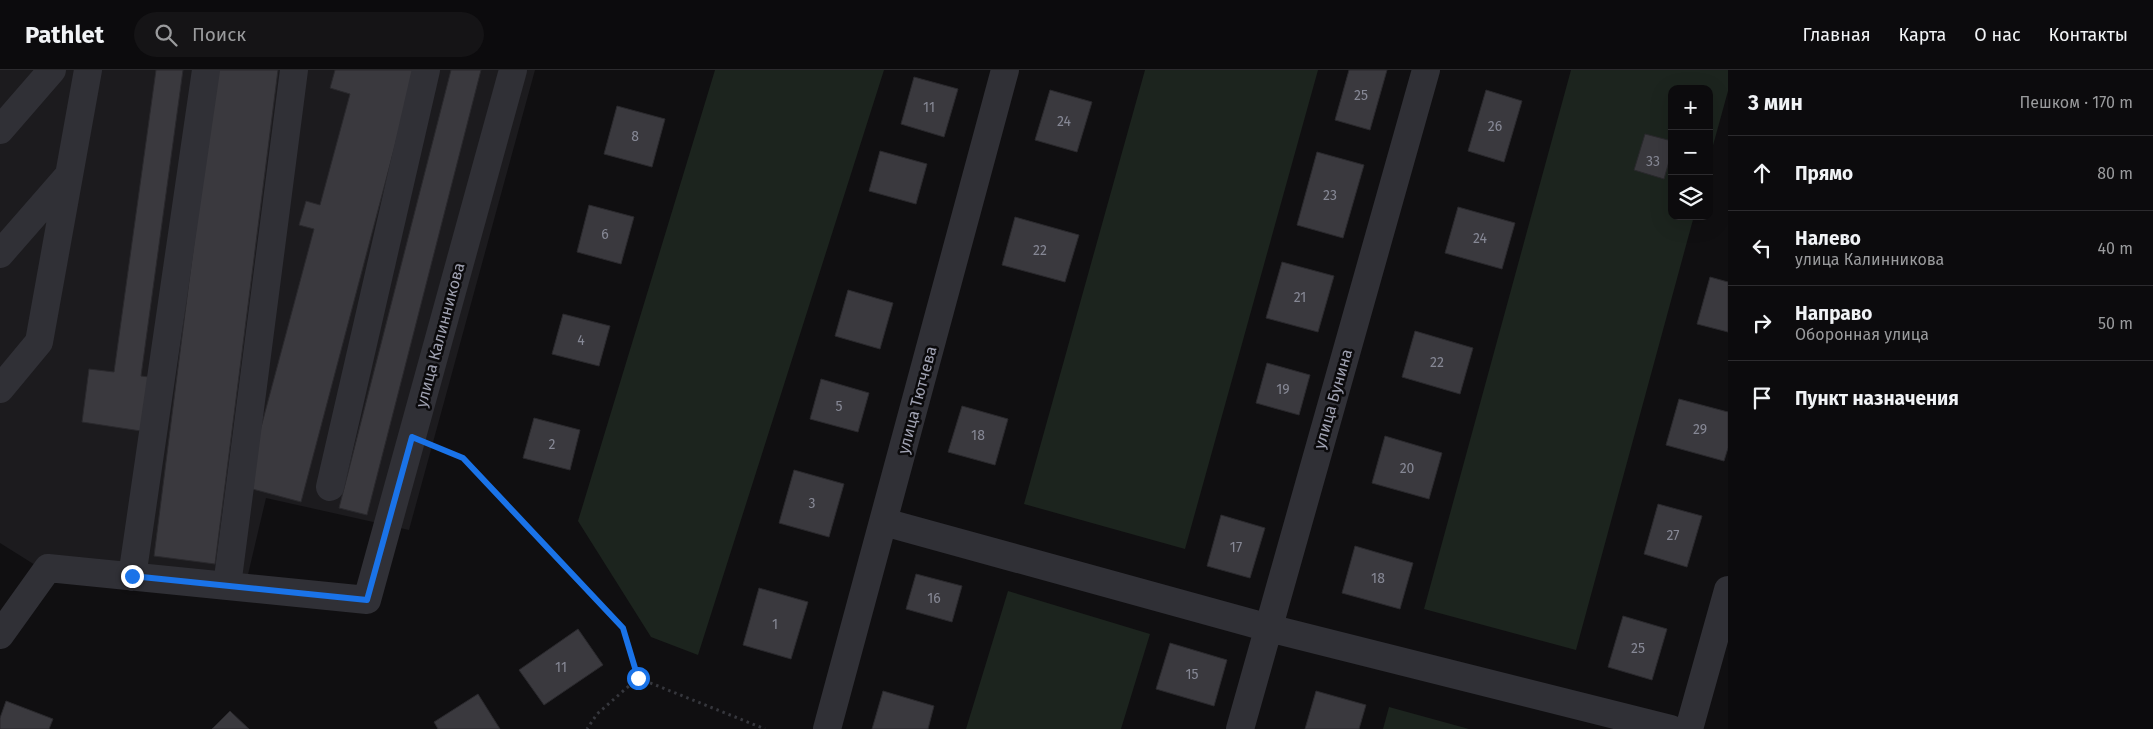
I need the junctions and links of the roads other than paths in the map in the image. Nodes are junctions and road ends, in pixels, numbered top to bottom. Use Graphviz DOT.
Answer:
graph roads {
  1 [pos="52,70"];
  2 [pos="88,70"];
  3 [pos="206,70"];
  4 [pos="294,70"];
  5 [pos="426,70"];
  6 [pos="513,70"];
  7 [pos="1005,70"];
  8 [pos="1426,70"];
  9 [pos="0,130"];
  10 [pos="69,175"];
  11 [pos="0,254"];
  12 [pos="0,390"];
  13 [pos="330,487"];
  14 [pos="884,522"];
  15 [pos="132,576"];
  16 [pos="227,586"];
  17 [pos="1728,590"];
  18 [pos="1269,628"];
  19 [pos="0,635"];
  20 [pos="827,729"];
  21 [pos="1240,729"];
  22 [pos="1670,729"];
  23 [pos="1689,729"];
  1 -- 9 [label="street"];
  2 -- 10 [label="street"];
  3 -- 15 [label="street"];
  4 -- 16 [label="street"];
  5 -- 13 [label="street"];
  6 -- 16 [label="street, улица Калинникова"];
  7 -- 14 [label="street, улица Тютчева"];
  8 -- 18 [label="street, улица Бунина"];
  10 -- 11 [label="street"];
  10 -- 12 [label="street"];
  14 -- 18 [label="street"];
  14 -- 20 [label="street, улица Тютчева"];
  15 -- 16 [label="street"];
  15 -- 19 [label="street"];
  17 -- 23 [label="street"];
  18 -- 21 [label="street, улица Бунина"];
  18 -- 22 [label="street"];
}
